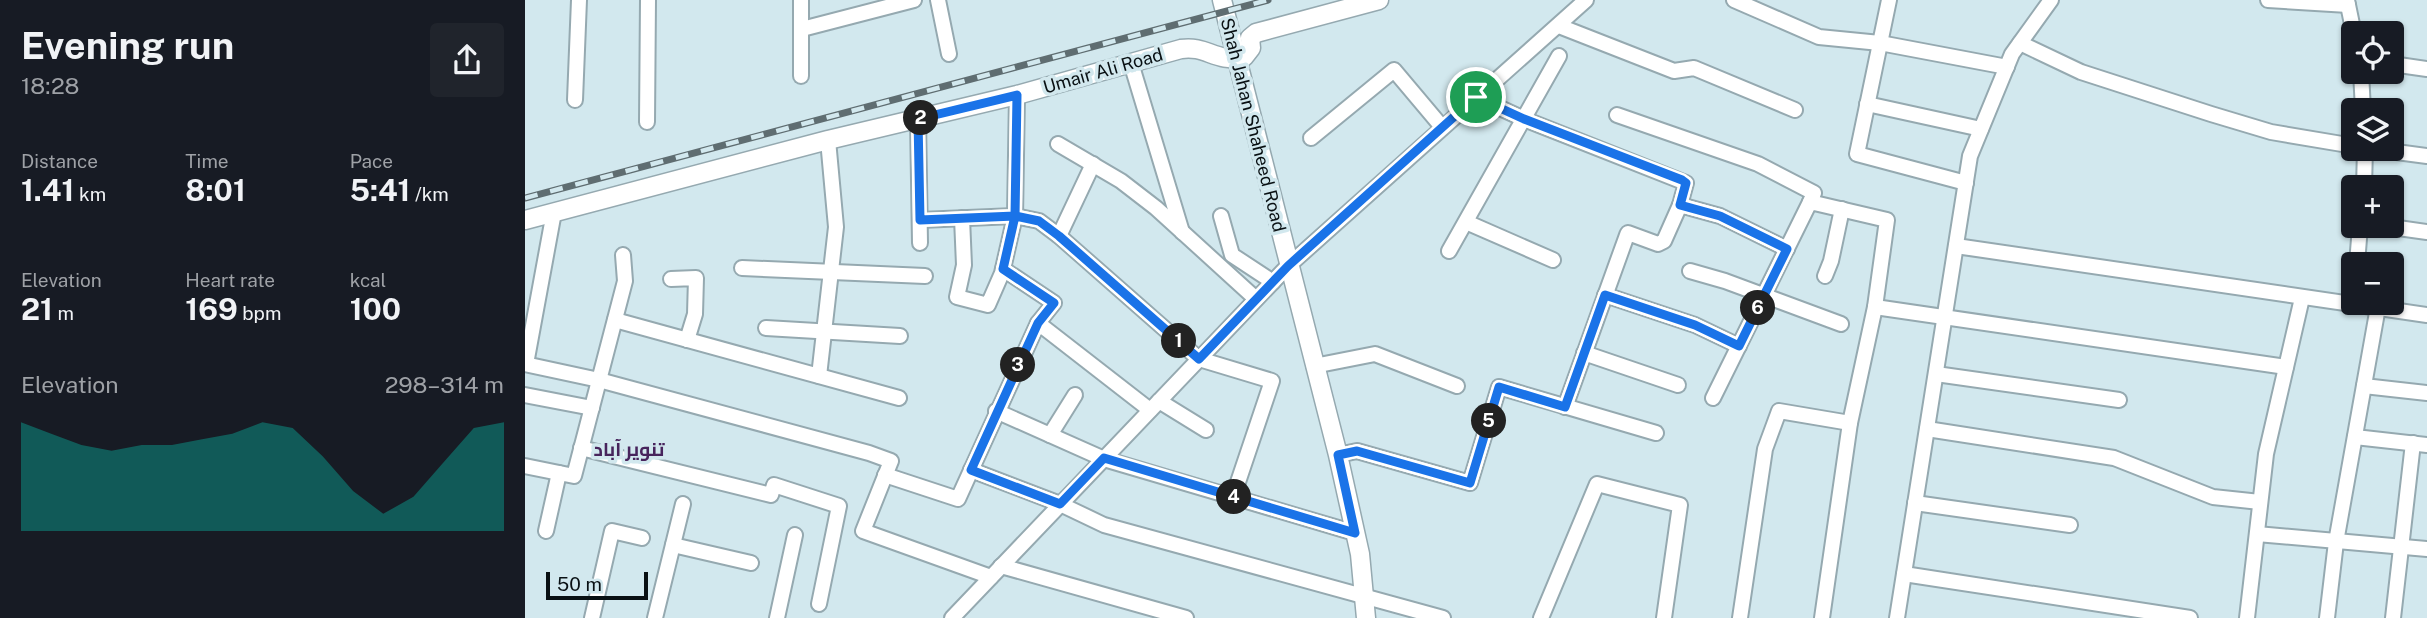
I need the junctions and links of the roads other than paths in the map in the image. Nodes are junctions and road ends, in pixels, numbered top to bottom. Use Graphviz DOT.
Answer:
graph roads {
  1 [pos="579,0"];
  2 [pos="648,0"];
  3 [pos="801,0"];
  4 [pos="914,0"];
  5 [pos="938,0"];
  6 [pos="1222,0"];
  7 [pos="1379,0"];
  8 [pos="1586,0"];
  9 [pos="1734,0"];
  10 [pos="1889,0"];
  11 [pos="2051,0"];
  12 [pos="2268,0"];
  13 [pos="1751,3"];
  14 [pos="2348,3"];
  15 [pos="2351,21"];
  16 [pos="1559,26"];
  17 [pos="802,29"];
  18 [pos="1880,43"];
  19 [pos="2020,43"];
  20 [pos="949,54"];
  21 [pos="1559,56"];
  22 [pos="1237,58"];
  23 [pos="1131,63"];
  24 [pos="2404,66"];
  25 [pos="2007,67"];
  26 [pos="2427,69"];
  27 [pos="801,76"];
  28 [pos="1017,95"];
  29 [pos="1476,97"];
  30 [pos="575,100"];
  31 [pos="1867,104"];
  32 [pos="1795,110"];
  33 [pos="1617,115"];
  34 [pos="918,119"];
  35 [pos="1524,119"];
  36 [pos="647,122"];
  37 [pos="1442,127"];
  38 [pos="1981,129"];
  39 [pos="1311,138"];
  40 [pos="828,140"];
  41 [pos="1058,144"];
  42 [pos="2341,144"];
  43 [pos="2404,153"];
  44 [pos="2427,156"];
  45 [pos="1093,164"];
  46 [pos="1966,183"];
  47 [pos="1810,202"];
  48 [pos="1680,205"];
  49 [pos="1842,209"];
  50 [pos="554,212"];
  51 [pos="1015,216"];
  52 [pos="1221,216"];
  53 [pos="962,218"];
  54 [pos="525,220"];
  55 [pos="920,220"];
  56 [pos="1466,222"];
  57 [pos="2404,229"];
  58 [pos="1182,232"];
  59 [pos="2427,232"];
  60 [pos="1059,236"];
  61 [pos="920,243"];
  62 [pos="1956,246"];
  63 [pos="1787,249"];
  64 [pos="1449,251"];
  65 [pos="623,256"];
  66 [pos="1553,260"];
  67 [pos="1288,266"];
  68 [pos="742,268"];
  69 [pos="1003,269"];
  70 [pos="831,271"];
  71 [pos="1690,271"];
  72 [pos="925,276"];
  73 [pos="1825,276"];
  74 [pos="671,279"];
  75 [pos="1273,282"];
  76 [pos="1605,295"];
  77 [pos="1763,296"];
  78 [pos="2302,298"];
  79 [pos="1256,299"];
  80 [pos="2341,302"];
  81 [pos="1875,307"];
  82 [pos="2404,311"];
  83 [pos="2377,315"];
  84 [pos="2427,315"];
  85 [pos="1945,318"];
  86 [pos="615,320"];
  87 [pos="1038,323"];
  88 [pos="1841,324"];
  89 [pos="766,328"];
  90 [pos="824,332"];
  91 [pos="899,337"];
  92 [pos="687,340"];
  93 [pos="1739,346"];
  94 [pos="1584,353"];
  95 [pos="1199,359"];
  96 [pos="526,364"];
  97 [pos="1314,366"];
  98 [pos="2286,367"];
  99 [pos="1936,374"];
  100 [pos="819,376"];
  101 [pos="599,380"];
  102 [pos="1678,385"];
  103 [pos="1457,386"];
  104 [pos="2364,386"];
  105 [pos="2427,393"];
  106 [pos="525,395"];
  107 [pos="1075,395"];
  108 [pos="899,398"];
  109 [pos="1713,398"];
  110 [pos="2119,400"];
  111 [pos="1155,406"];
  112 [pos="1565,407"];
  113 [pos="592,408"];
  114 [pos="996,411"];
  115 [pos="1850,423"];
  116 [pos="1927,429"];
  117 [pos="1206,430"];
  118 [pos="1656,433"];
  119 [pos="1050,435"];
  120 [pos="2355,437"];
  121 [pos="2420,444"];
  122 [pos="582,448"];
  123 [pos="1338,455"];
  124 [pos="1104,458"];
  125 [pos="525,466"];
  126 [pos="971,470"];
  127 [pos="559,473"];
  128 [pos="885,475"];
  129 [pos="1233,497"];
  130 [pos="2260,502"];
  131 [pos="1915,503"];
  132 [pos="683,504"];
  133 [pos="1060,504"];
  134 [pos="2070,525"];
  135 [pos="547,531"];
  136 [pos="1355,533"];
  137 [pos="2257,534"];
  138 [pos="795,535"];
  139 [pos="642,538"];
  140 [pos="2336,542"];
  141 [pos="673,545"];
  142 [pos="2402,547"];
  143 [pos="2427,550"];
  144 [pos="751,563"];
  145 [pos="996,572"];
  146 [pos="1904,574"];
  147 [pos="1366,598"];
  148 [pos="818,604"];
  149 [pos="959,616"];
  150 [pos="593,618"];
  151 [pos="655,618"];
  152 [pos="777,618"];
  153 [pos="1186,618"];
  154 [pos="1366,618"];
  155 [pos="1443,618"];
  156 [pos="1541,618"];
  157 [pos="1664,618"];
  158 [pos="1741,618"];
  159 [pos="1822,618"];
  160 [pos="1897,618"];
  161 [pos="2190,618"];
  162 [pos="2247,618"];
  163 [pos="2327,618"];
  164 [pos="2393,618"];
  1 -- 30 [label="street"];
  2 -- 36 [label="street"];
  3 -- 17 [label="street"];
  4 -- 17 [label="street"];
  5 -- 20 [label="street"];
  6 -- 22 [label="street, Shah Jahan Shaheed Road"];
  7 -- 22 [label="street"];
  8 -- 16 [label="street"];
  9 -- 13 [label="street"];
  10 -- 18 [label="street"];
  11 -- 19 [label="street"];
  12 -- 14 [label="street"];
  13 -- 18 [label="street"];
  14 -- 15 [label="street"];
  16 -- 29 [label="street"];
  16 -- 32 [label="street"];
  17 -- 27 [label="street"];
  18 -- 25 [label="street"];
  18 -- 31 [label="street"];
  19 -- 25 [label="street"];
  19 -- 42 [label="street"];
  21 -- 35 [label="street"];
  22 -- 23 [label="street, Umair Ali Road"];
  22 -- 67 [label="street, Shah Jahan Shaheed Road"];
  23 -- 28 [label="street, Umair Ali Road"];
  23 -- 58 [label="street"];
  24 -- 26 [label="street"];
  25 -- 38 [label="street"];
  28 -- 34 [label="street, Umair Ali Road"];
  28 -- 51 [label="street"];
  29 -- 35 [label="street"];
  29 -- 37 [label="street"];
  31 -- 38 [label="street"];
  31 -- 46 [label="street"];
  33 -- 47 [label="street"];
  34 -- 40 [label="street, Umair Ali Road"];
  34 -- 55 [label="street"];
  35 -- 48 [label="street"];
  35 -- 56 [label="street"];
  37 -- 39 [label="street"];
  37 -- 67 [label="street"];
  38 -- 46 [label="street"];
  40 -- 50 [label="street, Umair Ali Road"];
  40 -- 70 [label="street"];
  41 -- 45 [label="street"];
  43 -- 44 [label="street"];
  45 -- 58 [label="street"];
  45 -- 60 [label="street"];
  46 -- 62 [label="street"];
  47 -- 49 [label="street"];
  47 -- 63 [label="street"];
  48 -- 63 [label="street"];
  48 -- 76 [label="street"];
  49 -- 73 [label="street"];
  49 -- 81 [label="street"];
  50 -- 54 [label="street, Umair Ali Road"];
  50 -- 96 [label="street"];
  51 -- 53 [label="street"];
  51 -- 60 [label="street"];
  51 -- 69 [label="street"];
  52 -- 75 [label="street"];
  53 -- 55 [label="street"];
  53 -- 69 [label="street"];
  55 -- 61 [label="street"];
  56 -- 64 [label="street"];
  56 -- 66 [label="street"];
  57 -- 59 [label="street"];
  58 -- 79 [label="street"];
  60 -- 95 [label="street"];
  62 -- 78 [label="street"];
  62 -- 85 [label="street"];
  63 -- 77 [label="street"];
  65 -- 86 [label="street"];
  67 -- 75 [label="street"];
  67 -- 97 [label="street, Shah Jahan Shaheed Road"];
  68 -- 70 [label="street"];
  69 -- 87 [label="street"];
  70 -- 72 [label="street"];
  70 -- 90 [label="street"];
  71 -- 77 [label="street"];
  74 -- 92 [label="street"];
  75 -- 79 [label="street"];
  76 -- 93 [label="street"];
  76 -- 94 [label="street"];
  77 -- 88 [label="street"];
  77 -- 93 [label="street"];
  78 -- 80 [label="street"];
  78 -- 98 [label="street"];
  79 -- 95 [label="street"];
  81 -- 85 [label="street"];
  81 -- 115 [label="street"];
  82 -- 84 [label="street"];
  83 -- 104 [label="street"];
  85 -- 98 [label="street"];
  85 -- 99 [label="street"];
  86 -- 92 [label="street"];
  86 -- 101 [label="street"];
  87 -- 111 [label="street"];
  87 -- 114 [label="street"];
  89 -- 90 [label="street"];
  90 -- 91 [label="street"];
  90 -- 100 [label="street"];
  92 -- 100 [label="street"];
  93 -- 109 [label="street"];
  94 -- 102 [label="street"];
  94 -- 112 [label="street"];
  95 -- 111 [label="street"];
  95 -- 129 [label="street"];
  96 -- 101 [label="street"];
  97 -- 103 [label="street"];
  97 -- 123 [label="street, Shah Jahan Shaheed Road"];
  98 -- 130 [label="street"];
  99 -- 110 [label="street"];
  99 -- 116 [label="street"];
  100 -- 108 [label="street"];
  101 -- 113 [label="street"];
  101 -- 128 [label="street"];
  104 -- 105 [label="street"];
  104 -- 120 [label="street"];
  106 -- 113 [label="street"];
  107 -- 119 [label="street"];
  111 -- 117 [label="street"];
  111 -- 124 [label="street"];
  112 -- 118 [label="street"];
  112 -- 123 [label="street"];
  113 -- 122 [label="street"];
  114 -- 119 [label="street"];
  114 -- 126 [label="street"];
  115 -- 158 [label="street"];
  115 -- 159 [label="street"];
  116 -- 130 [label="street"];
  116 -- 131 [label="street"];
  119 -- 124 [label="street"];
  120 -- 121 [label="street"];
  120 -- 140 [label="street"];
  121 -- 142 [label="street"];
  122 -- 127 [label="street"];
  122 -- 148 [label="street"];
  123 -- 136 [label="street, Shah Jahan Shaheed Road"];
  124 -- 129 [label="street"];
  124 -- 133 [label="street"];
  125 -- 127 [label="street"];
  126 -- 128 [label="street"];
  126 -- 133 [label="street"];
  127 -- 135 [label="street"];
  128 -- 145 [label="street"];
  129 -- 136 [label="street"];
  130 -- 137 [label="street"];
  131 -- 134 [label="street"];
  131 -- 146 [label="street"];
  132 -- 141 [label="street"];
  133 -- 145 [label="street"];
  133 -- 147 [label="street"];
  136 -- 147 [label="street, Shah Jahan Shaheed Road"];
  137 -- 140 [label="street"];
  137 -- 162 [label="street"];
  138 -- 152 [label="street"];
  139 -- 150 [label="street"];
  140 -- 142 [label="street"];
  140 -- 163 [label="street"];
  141 -- 144 [label="street"];
  141 -- 151 [label="street"];
  142 -- 143 [label="street"];
  142 -- 164 [label="street"];
  145 -- 149 [label="street"];
  145 -- 153 [label="street"];
  146 -- 160 [label="street"];
  146 -- 161 [label="street"];
  147 -- 154 [label="street, Shah Jahan Shaheed Road"];
  147 -- 155 [label="street"];
  156 -- 157 [label="street"];
}
